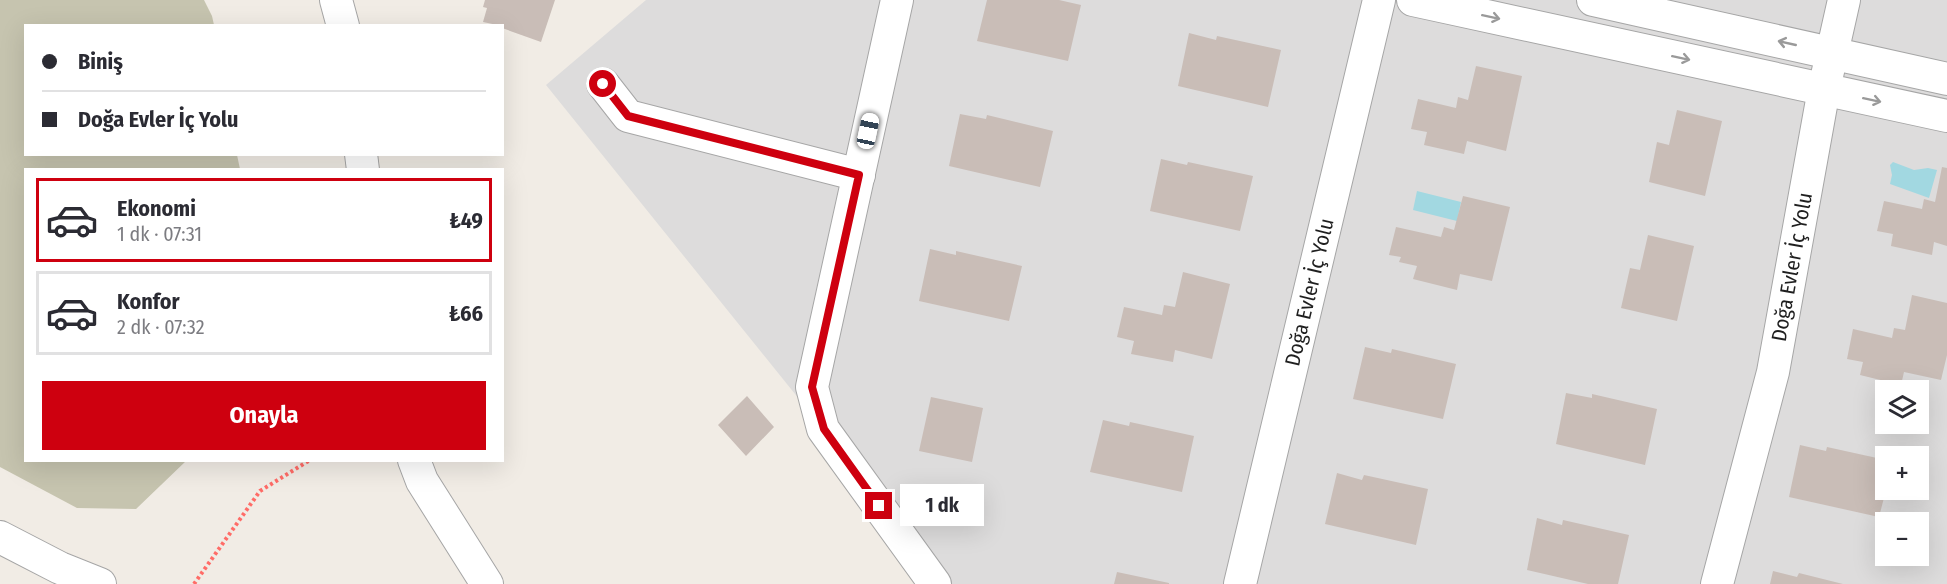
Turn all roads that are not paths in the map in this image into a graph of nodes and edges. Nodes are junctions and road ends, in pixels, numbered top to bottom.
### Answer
1 (336, 0) edge
2 (897, 0) edge
3 (1378, 0) edge
4 (1413, 0) edge
5 (1593, 0) edge
6 (1844, 0) edge
7 (342, 24) edge
8 (1832, 53) junction
9 (1947, 79) edge
10 (603, 84) dead end
11 (1824, 89) junction
12 (1947, 116) edge
13 (859, 175) junction
14 (415, 462) edge
15 (0, 537) edge
16 (100, 584) edge
17 (486, 584) edge
18 (935, 584) edge
19 (1240, 584) edge
20 (1717, 584) edge

1 - 7 street
2 - 13 street
3 - 19 street, Doğa Evler İç Yolu
4 -> 11 street
8 -> 5 street
6 - 8 street, Doğa Evler İç Yolu
8 - 9 street
8 - 11 street, Doğa Evler İç Yolu
10 - 13 street
11 -> 12 street
11 - 20 street, Doğa Evler İç Yolu
13 - 18 street
14 - 17 street
15 - 16 street

